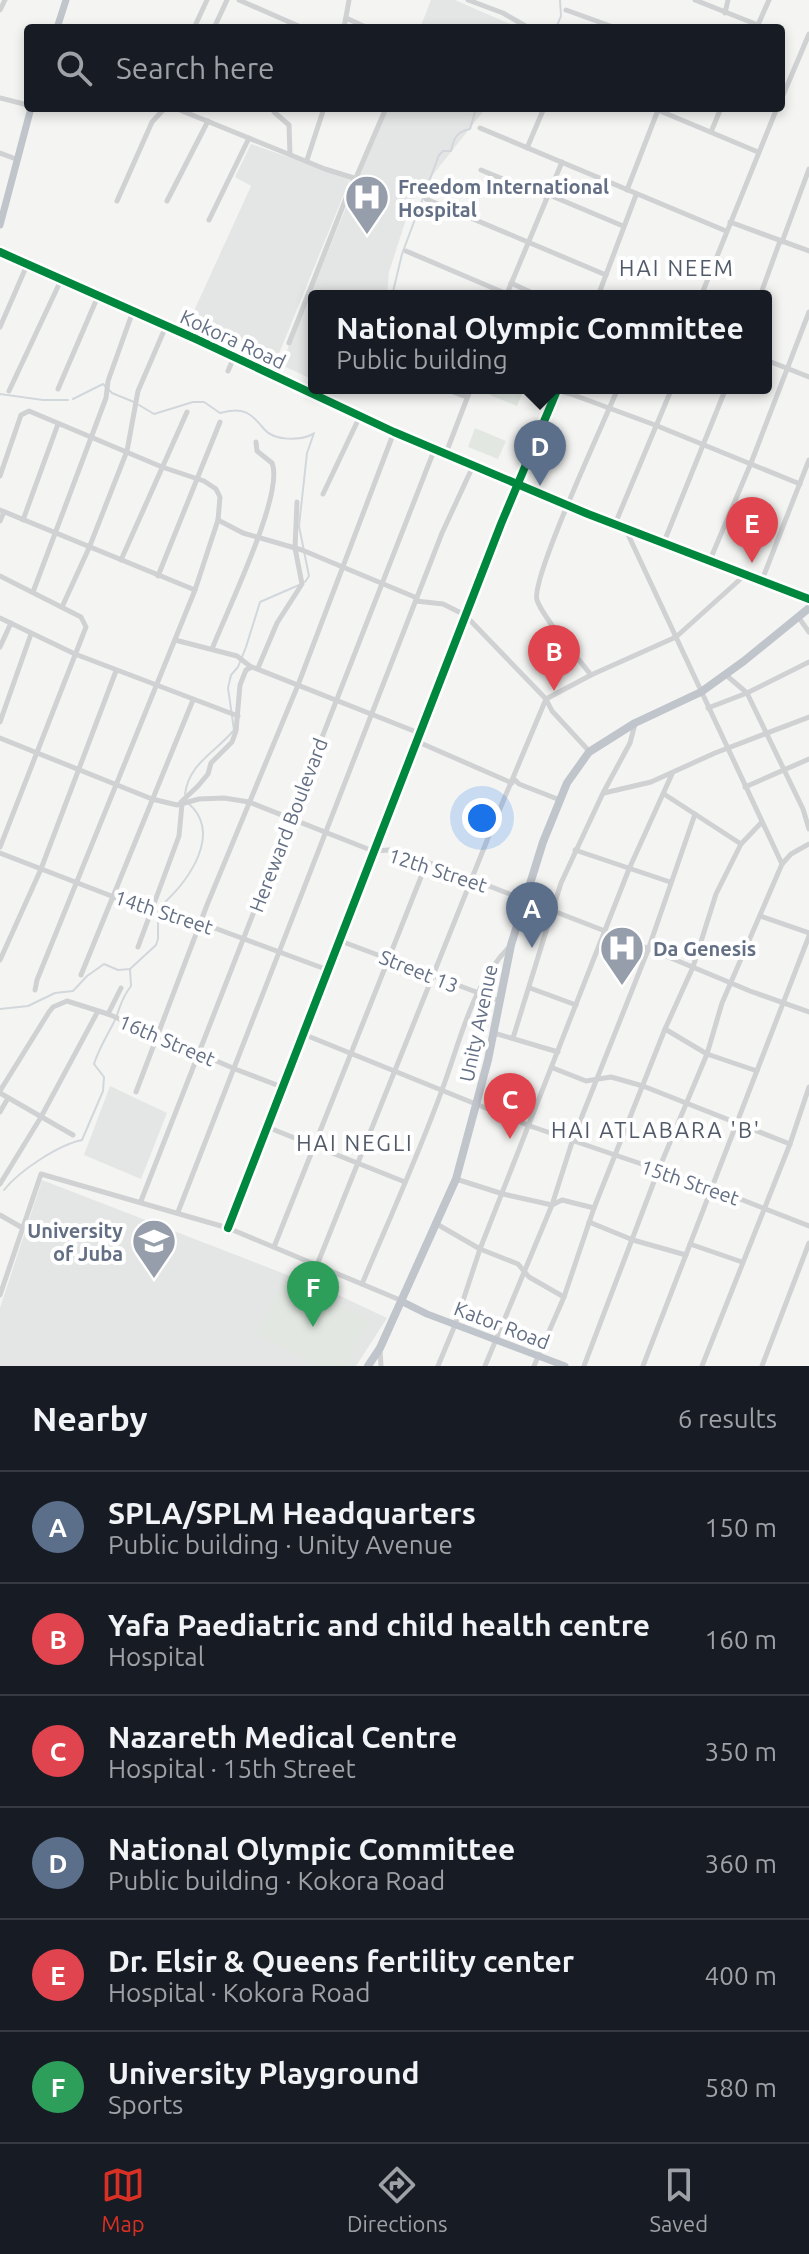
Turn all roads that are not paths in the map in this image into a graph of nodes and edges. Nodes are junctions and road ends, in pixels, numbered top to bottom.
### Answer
1 (5, 0) edge
2 (66, 0) edge
3 (207, 0) edge
4 (227, 0) edge
5 (239, 0) edge
6 (349, 0) edge
7 (471, 0) edge
8 (695, 0) edge
9 (728, 0) edge
10 (769, 0) edge
11 (0, 10) edge
12 (566, 10) dead end
13 (725, 13) junction
14 (346, 18) junction
15 (58, 24) edge
16 (196, 24) edge
17 (216, 24) edge
18 (294, 24) edge
19 (345, 24) edge
20 (359, 24) edge
21 (522, 24) edge
22 (605, 24) edge
23 (750, 24) edge
24 (758, 24) edge
25 (809, 34) edge
26 (785, 91) edge
27 (0, 98) edge
28 (24, 105) edge
29 (29, 112) edge
30 (161, 112) edge
31 (185, 112) edge
32 (274, 112) edge
33 (323, 112) edge
34 (384, 112) edge
35 (542, 112) edge
36 (655, 112) edge
37 (663, 112) edge
38 (719, 112) edge
39 (775, 112) edge
40 (208, 121) junction
41 (480, 128) dead end
42 (711, 132) junction
43 (249, 138) junction
44 (527, 148) junction
45 (758, 152) junction
46 (0, 153) edge
47 (290, 154) junction
48 (16, 159) junction
49 (307, 160) junction
50 (562, 162) junction
51 (809, 169) edge
52 (481, 170) dead end
53 (354, 182) junction
54 (627, 190) junction
55 (636, 195) junction
56 (547, 196) junction
57 (426, 199) dead end
58 (117, 201) dead end
59 (167, 201) dead end
60 (209, 220) dead end
61 (730, 222) junction
62 (0, 225) edge
63 (623, 226) junction
64 (726, 231) junction
65 (528, 241) junction
66 (781, 241) junction
67 (406, 251) dead end
68 (809, 251) edge
69 (0, 252) edge
70 (28, 264) junction
71 (606, 275) junction
72 (62, 279) junction
73 (511, 283) junction
74 (310, 290) edge
75 (495, 290) edge
76 (508, 290) edge
77 (526, 290) edge
78 (600, 290) edge
79 (703, 290) edge
80 (762, 290) edge
81 (99, 295) junction
82 (308, 296) edge
83 (134, 310) junction
84 (809, 312) edge
85 (167, 325) junction
86 (0, 327) edge
87 (289, 343) dead end
88 (235, 357) junction
89 (772, 362) edge
90 (788, 369) junction
91 (228, 371) dead end
92 (809, 377) edge
93 (58, 389) dead end
94 (9, 391) dead end
95 (308, 391) edge
96 (313, 394) edge
97 (459, 394) edge
98 (468, 394) edge
99 (556, 394) edge
100 (571, 394) edge
101 (616, 394) edge
102 (669, 394) edge
103 (724, 394) edge
104 (467, 397) junction
105 (610, 409) junction
106 (187, 412) dead end
107 (360, 416) junction
108 (220, 422) dead end
109 (58, 424) junction
110 (655, 425) junction
111 (394, 432) junction
112 (91, 438) junction
113 (256, 442) dead end
114 (703, 444) junction
115 (435, 448) junction
116 (127, 451) junction
117 (446, 453) junction
118 (809, 460) edge
119 (751, 463) junction
120 (473, 465) junction
121 (162, 467) junction
122 (0, 476) edge
123 (196, 478) junction
124 (518, 484) junction
125 (800, 484) junction
126 (323, 494) dead end
127 (297, 502) dead end
128 (568, 506) junction
129 (2, 511) edge
130 (23, 520) junction
131 (218, 520) junction
132 (0, 521) edge
133 (615, 524) junction
134 (625, 528) junction
135 (55, 533) junction
136 (258, 537) junction
137 (664, 542) junction
138 (89, 548) junction
139 (295, 548) junction
140 (121, 560) junction
141 (710, 560) junction
142 (343, 568) junction
143 (746, 574) junction
144 (0, 576) edge
145 (158, 576) junction
146 (762, 580) junction
147 (381, 583) junction
148 (195, 590) junction
149 (33, 592) junction
150 (809, 599) edge
151 (417, 600) junction
152 (62, 607) junction
153 (809, 608) edge
154 (465, 615) junction
155 (0, 618) edge
156 (799, 618) junction
157 (11, 623) junction
158 (809, 632) edge
159 (31, 634) junction
160 (676, 637) junction
161 (175, 640) junction
162 (0, 647) edge
163 (212, 649) junction
164 (75, 654) junction
165 (809, 662) edge
166 (255, 668) junction
167 (116, 671) junction
168 (591, 675) junction
169 (726, 675) junction
170 (298, 685) junction
171 (156, 686) junction
172 (701, 692) junction
173 (747, 693) junction
174 (336, 699) junction
175 (546, 699) junction
176 (193, 700) junction
177 (708, 708) junction
178 (238, 716) junction
179 (373, 716) junction
180 (809, 717) edge
181 (0, 722) edge
182 (635, 723) junction
183 (419, 733) junction
184 (766, 733) junction
185 (0, 738) edge
186 (416, 741) junction
187 (728, 748) junction
188 (589, 752) junction
189 (36, 754) junction
190 (809, 759) edge
191 (77, 768) junction
192 (785, 771) junction
193 (672, 774) junction
194 (513, 781) junction
195 (116, 785) junction
196 (745, 787) junction
197 (603, 793) junction
198 (664, 794) junction
199 (152, 799) junction
200 (560, 800) junction
201 (249, 802) junction
202 (179, 804) junction
203 (806, 807) edge
204 (695, 814) junction
205 (289, 818) junction
206 (761, 823) junction
207 (809, 829) edge
208 (328, 833) junction
209 (741, 844) junction
210 (809, 844) edge
211 (0, 850) edge
212 (575, 850) junction
213 (373, 851) junction
214 (427, 862) junction
215 (782, 864) junction
216 (41, 869) junction
217 (629, 869) junction
218 (473, 879) junction
219 (670, 882) junction
220 (78, 883) junction
221 (114, 897) junction
222 (524, 900) junction
223 (152, 908) junction
224 (551, 912) junction
225 (760, 916) junction
226 (201, 923) junction
227 (605, 932) junction
228 (809, 934) edge
229 (245, 938) junction
230 (338, 940) junction
231 (511, 945) junction
232 (138, 947) dead end
233 (648, 950) junction
234 (280, 953) junction
235 (388, 959) junction
236 (0, 960) edge
237 (693, 967) junction
238 (328, 970) junction
239 (81, 975) dead end
240 (433, 977) junction
241 (730, 983) junction
242 (121, 988) dead end
243 (530, 988) junction
244 (35, 990) dead end
245 (476, 993) junction
246 (500, 1001) junction
247 (783, 1002) junction
248 (576, 1005) junction
249 (98, 1011) junction
250 (809, 1012) edge
251 (108, 1014) junction
252 (665, 1029) junction
253 (494, 1033) junction
254 (303, 1034) junction
255 (159, 1036) junction
256 (513, 1038) junction
257 (558, 1052) junction
258 (353, 1053) junction
259 (199, 1054) junction
260 (707, 1054) junction
261 (553, 1068) junction
262 (235, 1069) junction
263 (397, 1070) junction
264 (757, 1071) junction
265 (597, 1080) junction
266 (643, 1086) junction
267 (282, 1087) junction
268 (809, 1087) edge
269 (443, 1089) junction
270 (0, 1092) edge
271 (136, 1092) dead end
272 (8, 1098) junction
273 (688, 1103) junction
274 (476, 1104) junction
275 (0, 1112) edge
276 (41, 1117) junction
277 (737, 1122) junction
278 (530, 1126) junction
279 (267, 1127) junction
280 (73, 1135) dead end
281 (573, 1139) junction
282 (790, 1144) junction
283 (314, 1146) junction
284 (616, 1155) junction
285 (359, 1162) junction
286 (658, 1171) junction
287 (456, 1179) junction
288 (405, 1182) junction
289 (0, 1184) edge
290 (712, 1188) junction
291 (503, 1194) junction
292 (141, 1201) junction
293 (552, 1205) junction
294 (594, 1208) junction
295 (764, 1208) junction
296 (178, 1212) junction
297 (0, 1215) edge
298 (589, 1222) junction
299 (435, 1223) junction
300 (809, 1226) edge
301 (21, 1227) junction
302 (228, 1228) junction
303 (633, 1240) junction
304 (809, 1243) edge
305 (690, 1244) junction
306 (274, 1247) junction
307 (480, 1249) junction
308 (686, 1255) junction
309 (743, 1262) junction
310 (317, 1265) junction
311 (524, 1270) junction
312 (362, 1284) junction
313 (0, 1295) edge
314 (564, 1297) junction
315 (401, 1301) junction
316 (455, 1325) junction
317 (495, 1340) junction
318 (380, 1348) junction
319 (538, 1356) junction
320 (368, 1366) edge
321 (381, 1366) edge
322 (438, 1366) edge
323 (485, 1366) edge
324 (534, 1366) edge
325 (565, 1366) edge
326 (584, 1366) edge
327 (643, 1366) edge
328 (702, 1366) edge
329 (762, 1366) edge

1 - 11 street
2 - 15 street
3 - 16 street
4 - 17 street
5 - 18 street
6 - 14 street
7 - 21 street
8 - 13 street
9 - 13 street
10 - 24 street
12 - 22 street
13 - 23 street
14 - 19 street
14 - 20 street
25 - 26 street
27 - 28 street
29 - 48 street
30 - 58 street
31 - 40 street
32 - 47 street
33 - 49 street
34 - 53 street
35 - 44 street
36 - 54 street
37 - 42 street
38 - 42 street
39 - 45 street
40 - 43 street
40 - 59 street
41 - 44 street
42 - 45 street
43 - 47 street
43 - 60 street
44 - 50 street
45 - 61 street
46 - 48 street
47 - 49 street
48 - 62 street
49 - 53 street
50 - 54 street
50 - 56 street
51 - 66 street
52 - 56 street
53 - 74 street
54 - 55 street
55 - 63 street
55 - 64 street
56 - 63 street
56 - 65 street
57 - 65 street
61 - 64 street
61 - 66 street
63 - 71 street
64 - 79 street
65 - 71 street
65 - 73 street
66 - 68 street
66 - 80 street
67 - 75 street
69 - 70 street, Kokora Road
70 - 72 street, Kokora Road
70 - 86 street
71 - 78 street
72 - 81 street, Kokora Road
72 - 94 street
73 - 76 street
73 - 77 street
81 - 83 street, Kokora Road
81 - 93 street
82 - 87 street
83 - 85 street, Kokora Road
83 - 112 street
84 - 90 street
85 - 88 street, Kokora Road
85 - 116 street
88 - 91 street
88 - 95 street, Kokora Road
89 - 90 street
90 - 92 street
90 - 119 street
96 - 107 street, Kokora Road
97 - 104 street
98 - 104 street
99 - 124 street
100 - 105 street
101 - 105 street
102 - 110 street
103 - 114 street
104 - 117 street
105 - 110 street
105 - 128 street
106 - 121 street
107 - 111 street, Kokora Road
107 - 126 street
108 - 123 street
109 - 112 street
109 - 122 street
109 - 130 street
110 - 114 street
110 - 133 street
111 - 115 street, Kokora Road
111 - 142 street
112 - 116 street
112 - 135 street
113 - 136 street
114 - 119 street
114 - 137 street
115 - 117 street, Kokora Road
115 - 147 street, Hereward Boulevard
116 - 121 street
116 - 138 street
117 - 120 street, Kokora Road
118 - 125 street
119 - 125 street
119 - 141 street
120 - 124 street, Kokora Road
120 - 151 street
121 - 123 street
121 - 140 street
123 - 131 street
123 - 145 street
124 - 128 street, Kokora Road
124 - 154 street
125 - 146 street
127 - 139 street
128 - 133 street, Kokora Road
128 - 168 street
129 - 130 street
129 - 132 street
130 - 135 street
131 - 136 street
131 - 148 street
133 - 134 street, Kokora Road
134 - 137 street, Kokora Road
134 - 160 street
135 - 138 street
135 - 149 street
136 - 139 street
136 - 163 street
137 - 141 street, Kokora Road
138 - 140 street
138 - 152 street
139 - 142 street
139 - 166 street
140 - 145 street
141 - 143 street, Kokora Road
142 - 147 street
142 - 170 street
143 - 146 street, Kokora Road
143 - 160 street
144 - 149 street
145 - 148 street
146 - 150 street, Kokora Road
147 - 151 street
147 - 174 street, Hereward Boulevard
148 - 161 street
149 - 152 street
151 - 154 street
151 - 179 street
152 - 164 street
153 - 156 main road, Unity Avenue
154 - 175 street
154 - 183 street
155 - 157 street
156 - 158 street
156 - 169 main road, Unity Avenue
157 - 159 street
157 - 162 street
159 - 164 street
159 - 181 street
160 - 168 street
160 - 172 street
161 - 163 street
161 - 171 street
163 - 166 street
164 - 167 street
164 - 189 street
165 - 173 street
166 - 170 street
166 - 178 street
167 - 171 street
167 - 191 street
168 - 175 street
169 - 172 main road, Unity Avenue
169 - 173 street
170 - 174 street
170 - 201 street
171 - 176 street
171 - 195 street
172 - 177 street
172 - 182 main road, Unity Avenue
173 - 177 street
173 - 184 street
174 - 179 street
174 - 205 street, Hereward Boulevard
175 - 188 street
175 - 194 street
176 - 178 street
176 - 199 street
177 - 187 street
178 - 202 street
179 - 183 street
179 - 208 street
180 - 184 street
182 - 188 main road, Unity Avenue
182 - 197 street
183 - 186 street
184 - 187 street
184 - 192 street
185 - 189 street, 12th Street
186 - 194 street
186 - 213 street
187 - 193 street
187 - 196 street
188 - 200 main road, Unity Avenue
189 - 191 street, 12th Street
189 - 211 street
190 - 192 street
191 - 195 street, 12th Street
191 - 216 street
192 - 196 street
192 - 203 street
193 - 197 street
193 - 198 street
194 - 200 street
194 - 218 street
195 - 199 street, 12th Street
195 - 220 street
196 - 206 street
197 - 212 street
198 - 204 street
198 - 217 street
199 - 202 street, 12th Street
199 - 221 street
200 - 222 main road, Unity Avenue
201 - 202 street, 12th Street
201 - 205 street, 12th Street
201 - 226 street
202 - 223 street
203 - 207 street
204 - 209 street
204 - 219 street
205 - 208 street, 12th Street
205 - 229 street, Hereward Boulevard
206 - 209 street
206 - 215 street
208 - 213 street, 12th Street
208 - 234 street
209 - 237 street
210 - 215 street
211 - 216 street, 14th Street
212 - 217 street
212 - 224 street
213 - 214 street, 12th Street
213 - 230 street
214 - 218 street, 12th Street
214 - 235 street
215 - 225 street
216 - 220 street, 14th Street
216 - 236 street
217 - 219 street
217 - 227 street
218 - 222 street, 12th Street
218 - 240 street
219 - 233 street
220 - 221 street, 14th Street
220 - 244 street
221 - 223 street, 14th Street
221 - 239 street
222 - 224 street, 12th Street
222 - 231 main road, Unity Avenue
223 - 226 street, 14th Street
223 - 232 street
224 - 227 street, 12th Street
224 - 243 street
225 - 228 street
225 - 241 street
226 - 229 street, 14th Street
226 - 255 street
227 - 233 street, 12th Street
227 - 248 street
228 - 247 street
229 - 234 street, 14th Street
229 - 259 street, Hereward Boulevard
230 - 235 street, Street 13
230 - 238 street
231 - 245 street
231 - 246 main road, Unity Avenue
233 - 237 street, 12th Street
233 - 265 street
234 - 238 street, 14th Street
234 - 262 street
235 - 240 street, Street 13
235 - 258 street
237 - 241 street, 12th Street
237 - 252 street
238 - 254 street
240 - 245 street, Street 13
240 - 263 street
241 - 247 street, 12th Street
241 - 260 street
242 - 251 street
243 - 248 street
243 - 256 street
245 - 246 street, Street 13
245 - 269 street
246 - 253 main road, Unity Avenue
247 - 250 street, 12th Street
247 - 264 street
248 - 257 street
249 - 251 street, 16th Street
249 - 270 street, 16th Street
249 - 276 street
251 - 255 street, 16th Street
252 - 260 street
252 - 266 street
253 - 256 street
253 - 274 main road, Unity Avenue
254 - 258 street, 15th Street
254 - 267 street
255 - 259 street, 16th Street
255 - 271 street
256 - 257 street
257 - 261 street
258 - 263 street, 15th Street
258 - 283 street
259 - 262 street, 16th Street
259 - 292 street, Hereward Boulevard
260 - 264 street
260 - 273 street
261 - 265 street
261 - 278 street
262 - 267 street, 16th Street
262 - 296 street
263 - 269 street, 15th Street
263 - 285 street
264 - 277 street
265 - 266 street
265 - 281 street
266 - 273 street
266 - 284 street
267 - 279 street
268 - 282 street
269 - 274 street, 15th Street
269 - 288 street
270 - 272 street
272 - 275 street
272 - 276 street
273 - 277 street
273 - 286 street
274 - 278 street, 15th Street
274 - 287 main road, Unity Avenue
276 - 280 street
276 - 289 street
277 - 282 street
277 - 290 street
278 - 281 street, 15th Street
278 - 291 street
279 - 283 street
279 - 302 street
281 - 284 street, 15th Street
281 - 293 street
282 - 295 street
283 - 285 street
283 - 306 street
284 - 286 street, 15th Street
284 - 294 street
285 - 288 street
285 - 310 street
286 - 290 street, 15th Street
286 - 303 street
287 - 291 street
287 - 299 main road, Unity Avenue
288 - 312 street
290 - 295 street, 15th Street
290 - 305 street
291 - 293 street
291 - 307 street
292 - 296 street
292 - 301 street
293 - 294 street
293 - 311 street
294 - 298 street
295 - 300 street, 15th Street
295 - 309 street
296 - 302 street
297 - 301 street
298 - 303 street
298 - 314 street
299 - 307 street
299 - 315 main road, Unity Avenue
301 - 313 street
302 - 306 street
303 - 308 street
303 - 326 street
304 - 329 street
305 - 308 street
305 - 309 street
306 - 310 street
307 - 311 street
307 - 316 street
308 - 327 street
309 - 328 street
310 - 312 street
311 - 314 street
311 - 317 street
312 - 315 street
314 - 319 street
315 - 316 street, Kator Road
315 - 318 main road, Unity Avenue
316 - 317 street, Kator Road
316 - 322 street
317 - 319 street, Kator Road
317 - 323 street
318 - 320 main road, Unity Avenue
318 - 321 street
319 - 324 street
319 - 325 street, Kator Road

